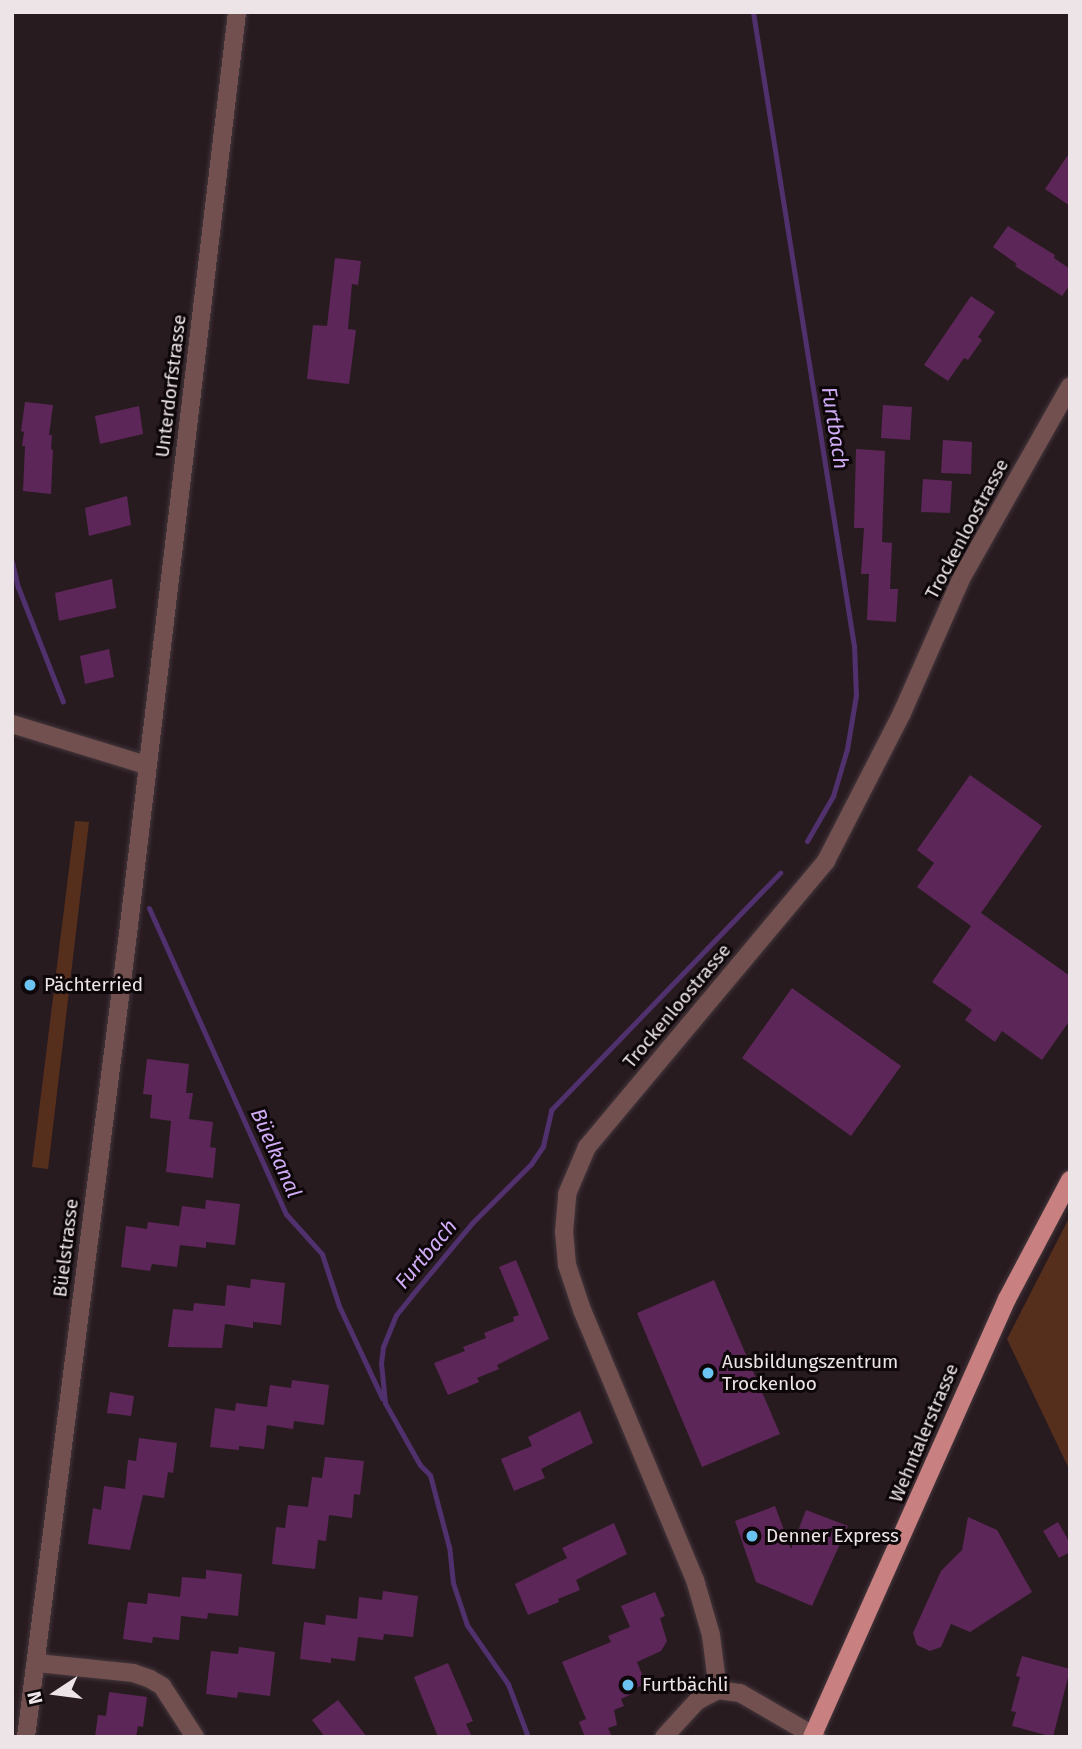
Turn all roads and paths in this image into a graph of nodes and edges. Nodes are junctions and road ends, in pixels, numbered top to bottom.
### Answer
1 (237, 12) edge
2 (1070, 386) edge
3 (12, 724) edge
4 (146, 765) junction
5 (1070, 1180) edge
6 (37, 1663) junction
7 (718, 1690) junction
8 (813, 1736) edge
9 (26, 1737) edge
10 (195, 1737) edge
11 (664, 1737) edge

1 - 4 street, Unterdorfstrasse
2 - 7 street, Trockenloostrasse
3 - 4 street
4 - 6 street, Büelstrasse
5 - 8 main road, Wehntalerstrasse
6 - 9 street, Büelstrasse
6 - 10 street
7 - 8 street, Wehntalerstrasse
7 - 11 street

